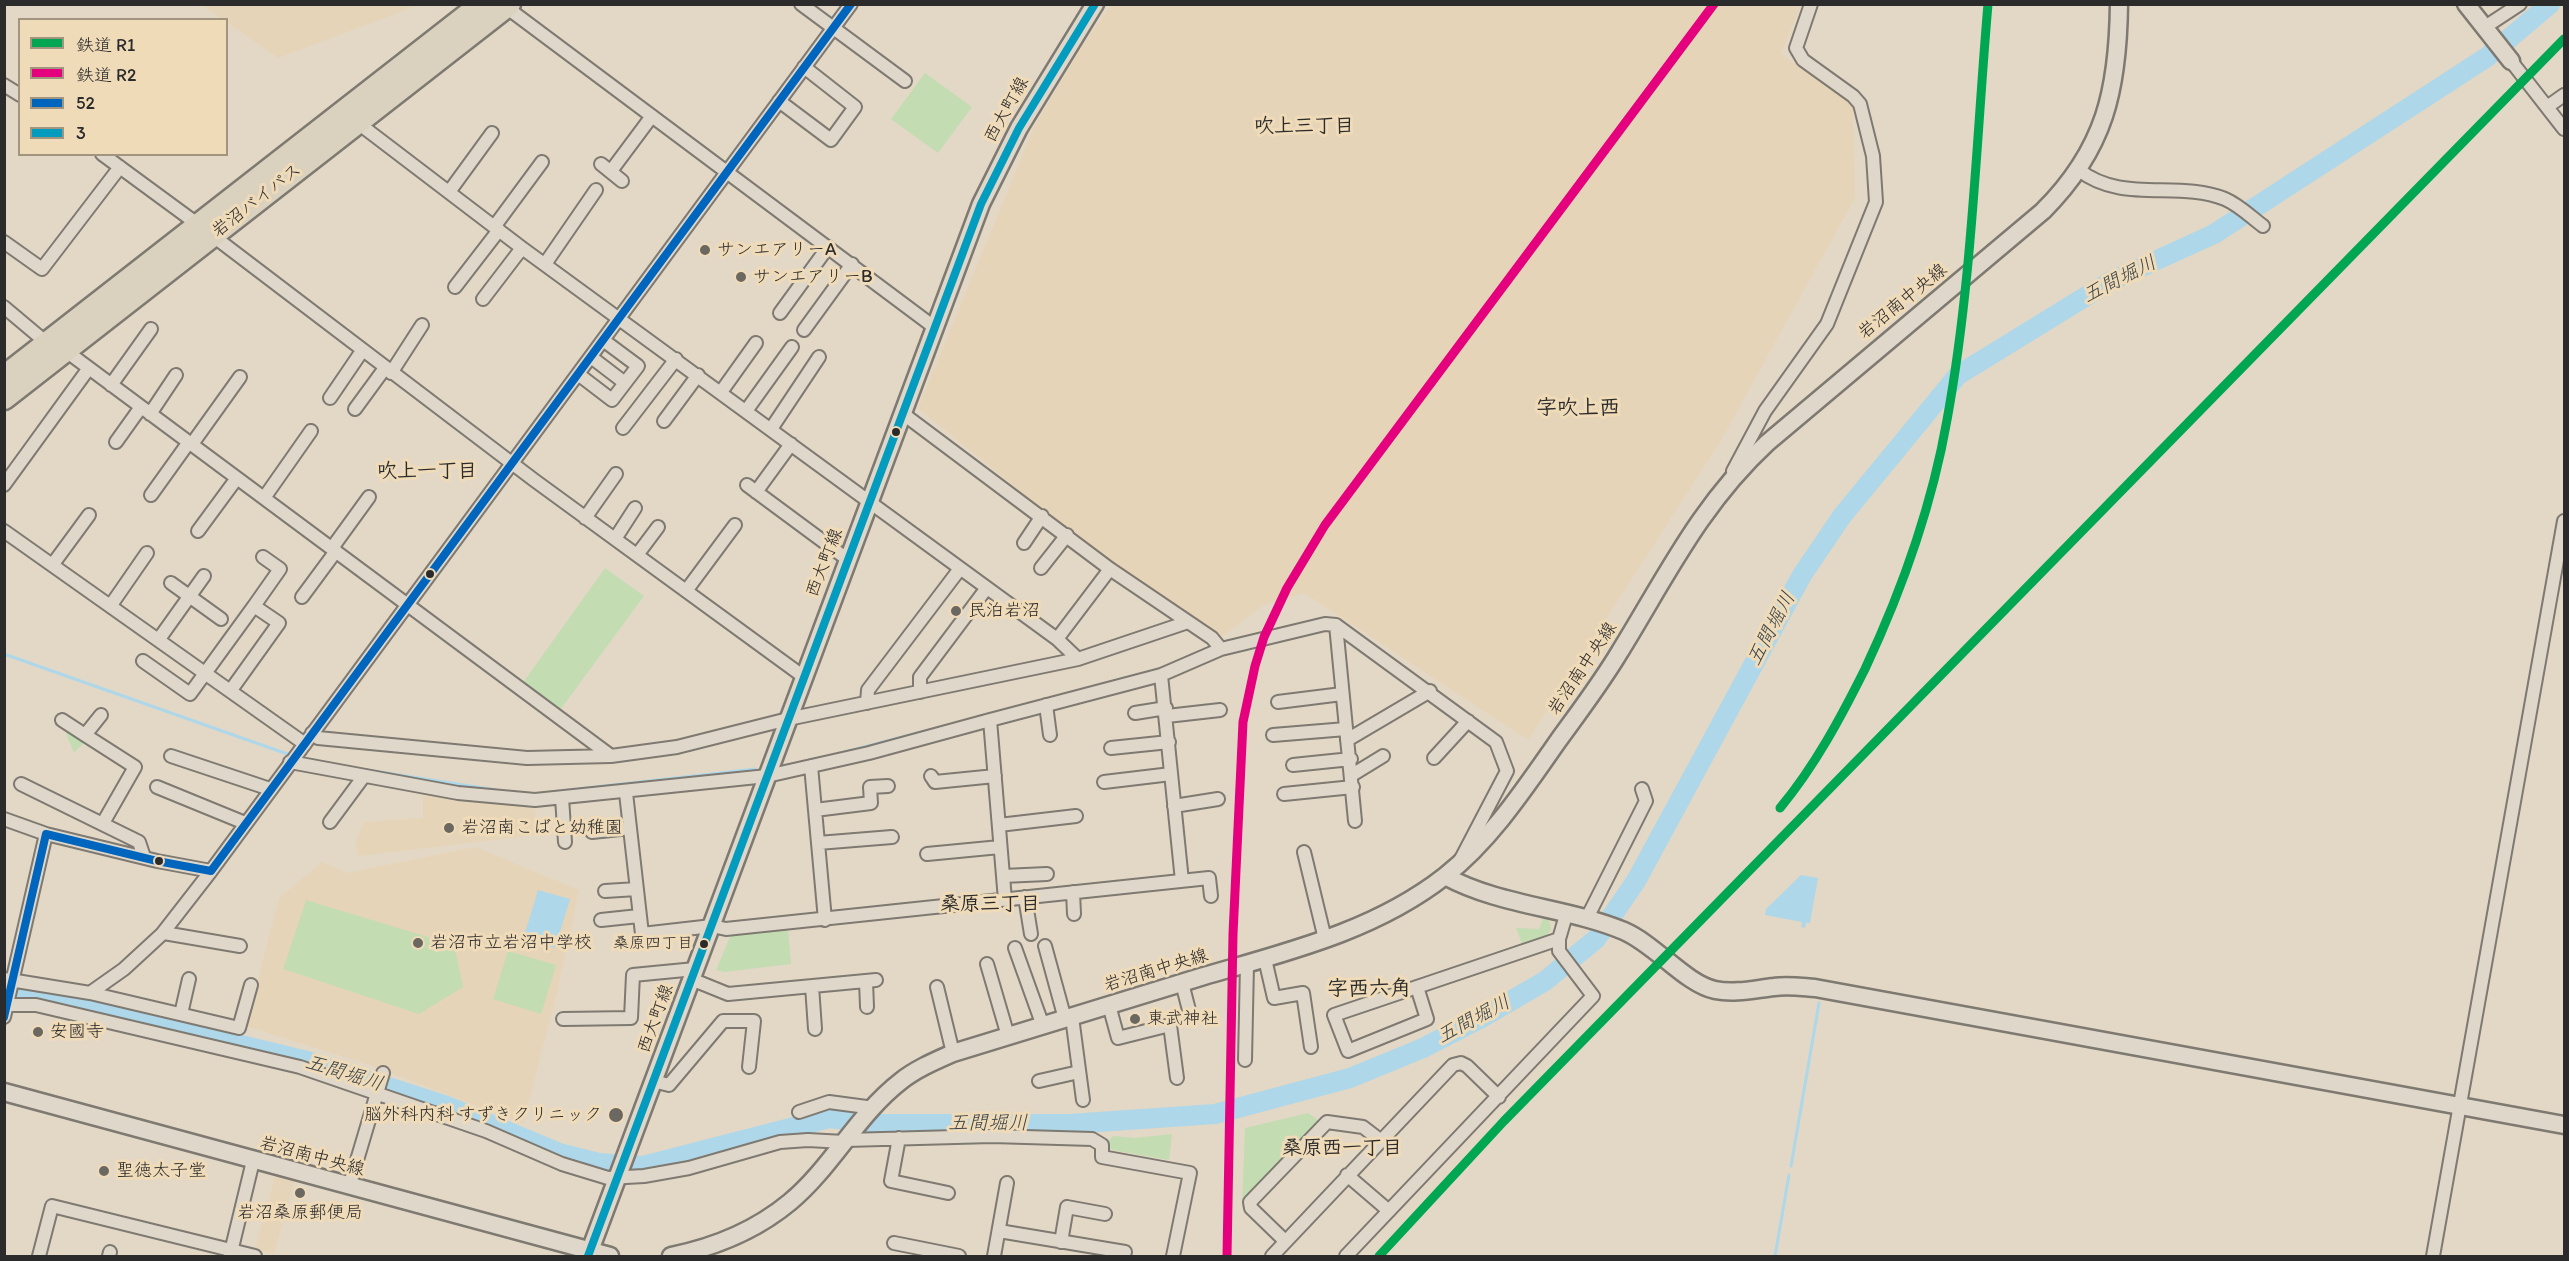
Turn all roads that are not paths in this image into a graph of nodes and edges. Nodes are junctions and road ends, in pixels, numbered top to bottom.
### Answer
1 (482, 4) edge
2 (801, 4) edge
3 (851, 4) edge
4 (1095, 4) edge
5 (1811, 4) edge
6 (2119, 4) edge
7 (2466, 4) edge
8 (2520, 4) edge
9 (507, 6) edge
10 (833, 27) junction
11 (2485, 27) junction
12 (2511, 61) joint
13 (804, 67) junction
14 (905, 81) dead end
15 (4, 85) edge
16 (18, 94) edge
17 (2565, 95) edge
18 (779, 101) junction
19 (2547, 107) junction
20 (652, 116) junction
21 (358, 123) junction
22 (2565, 129) edge
23 (492, 133) dead end
24 (105, 156) edge
25 (542, 162) dead end
26 (120, 167) junction
27 (2079, 170) junction
28 (728, 171) junction
29 (622, 181) dead end
30 (596, 190) dead end
31 (448, 192) junction
32 (2263, 226) dead end
33 (496, 228) junction
34 (206, 231) junction
35 (4, 242) edge
36 (828, 246) junction
37 (522, 248) junction
38 (545, 264) junction
39 (852, 264) junction
40 (455, 287) dead end
41 (483, 299) dead end
42 (4, 307) edge
43 (780, 313) dead end
44 (620, 317) junction
45 (422, 325) dead end
46 (934, 327) junction
47 (151, 329) dead end
48 (804, 330) dead end
49 (603, 340) junction
50 (756, 344) dead end
51 (57, 347) junction
52 (792, 347) dead end
53 (362, 351) junction
54 (591, 357) junction
55 (819, 357) dead end
56 (676, 359) junction
57 (89, 368) junction
58 (388, 371) junction
59 (578, 374) junction
60 (176, 375) dead end
61 (698, 375) junction
62 (4, 377) edge
63 (240, 377) dead end
64 (625, 382) junction
65 (111, 385) junction
66 (721, 392) junction
67 (4, 398) edge
68 (330, 398) dead end
69 (355, 409) dead end
70 (146, 410) junction
71 (746, 411) junction
72 (902, 413) junction
73 (664, 421) dead end
74 (623, 428) dead end
75 (771, 429) junction
76 (311, 431) dead end
77 (116, 442) dead end
78 (190, 443) junction
79 (791, 444) junction
80 (513, 464) junction
81 (616, 474) dead end
82 (237, 478) junction
83 (1727, 483) junction
84 (4, 485) edge
85 (151, 495) dead end
86 (369, 497) dead end
87 (264, 498) junction
88 (869, 502) junction
89 (635, 508) dead end
90 (89, 515) dead end
91 (1042, 516) junction
92 (585, 518) junction
93 (2565, 521) edge
94 (735, 525) dead end
95 (658, 527) dead end
96 (4, 531) edge
97 (198, 531) dead end
98 (1067, 535) junction
99 (615, 539) junction
100 (1024, 543) dead end
101 (334, 550) junction
102 (147, 552) dead end
103 (637, 555) junction
104 (706, 555) dead end
105 (263, 557) dead end
106 (847, 559) junction
107 (52, 564) junction
108 (1041, 568) dead end
109 (1110, 569) junction
110 (959, 570) junction
111 (204, 576) dead end
112 (171, 584) dead end
113 (684, 589) junction
114 (986, 589) junction
115 (189, 596) junction
116 (302, 597) dead end
117 (111, 604) junction
118 (407, 605) junction
119 (254, 606) junction
120 (221, 618) dead end
121 (1188, 622) junction
122 (1335, 625) junction
123 (159, 639) junction
124 (1057, 639) junction
125 (1221, 649) junction
126 (1078, 658) junction
127 (143, 661) dead end
128 (206, 672) junction
129 (1161, 675) junction
130 (804, 677) junction
131 (231, 690) junction
132 (1430, 691) junction
133 (920, 692) junction
134 (1342, 694) junction
135 (1278, 702) dead end
136 (867, 703) junction
137 (1047, 705) junction
138 (1220, 710) dead end
139 (1167, 712) junction
140 (1135, 713) dead end
141 (101, 715) dead end
142 (788, 719) junction
143 (62, 720) dead end
144 (990, 720) junction
145 (1468, 721) junction
146 (312, 734) junction
147 (85, 735) junction
148 (1050, 735) dead end
149 (1273, 735) dead end
150 (1346, 735) junction
151 (1169, 742) junction
152 (1111, 748) dead end
153 (296, 755) junction
154 (171, 756) dead end
155 (611, 756) junction
156 (1383, 756) dead end
157 (1434, 758) dead end
158 (1351, 759) junction
159 (1293, 765) dead end
160 (811, 766) junction
161 (1171, 774) junction
162 (364, 776) junction
163 (767, 776) junction
164 (931, 776) dead end
165 (995, 776) junction
166 (1352, 781) junction
167 (1104, 782) dead end
168 (21, 784) dead end
169 (888, 786) dead end
170 (158, 787) dead end
171 (270, 789) junction
172 (1642, 789) dead end
173 (626, 793) junction
174 (1284, 794) dead end
175 (561, 798) junction
176 (1218, 799) dead end
177 (1174, 806) junction
178 (815, 810) junction
179 (1076, 816) dead end
180 (4, 819) edge
181 (1355, 821) dead end
182 (330, 822) dead end
183 (103, 823) junction
184 (245, 823) junction
185 (999, 825) junction
186 (630, 828) junction
187 (592, 832) dead end
188 (46, 834) junction
189 (892, 837) dead end
190 (564, 842) dead end
191 (818, 843) junction
192 (1000, 847) junction
193 (1304, 852) dead end
194 (927, 854) dead end
195 (144, 857) junction
196 (1460, 863) junction
197 (211, 871) junction
198 (1047, 874) dead end
199 (1003, 876) junction
200 (1445, 876) junction
201 (1182, 881) junction
202 (637, 889) junction
203 (605, 891) dead end
204 (1073, 892) junction
205 (1211, 896) dead end
206 (1026, 897) junction
207 (1005, 900) junction
208 (1074, 914) dead end
209 (1566, 915) junction
210 (639, 916) junction
211 (601, 920) dead end
212 (825, 920) junction
213 (1589, 921) junction
214 (712, 926) junction
215 (164, 933) junction
216 (1031, 934) dead end
217 (1325, 939) junction
218 (1559, 945) junction
219 (240, 946) dead end
220 (1045, 946) dead end
221 (1015, 948) dead end
222 (1265, 959) junction
223 (987, 964) dead end
224 (1247, 965) junction
225 (693, 974) junction
226 (189, 979) dead end
227 (11, 980) edge
228 (1182, 983) junction
229 (251, 985) dead end
230 (812, 986) junction
231 (936, 987) dead end
232 (1418, 987) junction
233 (90, 993) junction
234 (1109, 1005) junction
235 (867, 1007) dead end
236 (6, 1008) edge
237 (181, 1014) junction
238 (1190, 1014) dead end
239 (1068, 1018) junction
240 (563, 1019) dead end
241 (1043, 1026) junction
242 (814, 1029) dead end
243 (1008, 1036) junction
244 (1311, 1047) dead end
245 (953, 1053) junction
246 (1245, 1059) dead end
247 (749, 1067) dead end
248 (1079, 1072) junction
249 (382, 1073) dead end
250 (1177, 1078) dead end
251 (653, 1081) junction
252 (1039, 1081) dead end
253 (4, 1092) edge
254 (377, 1094) junction
255 (1499, 1097) junction
256 (1083, 1100) dead end
257 (2460, 1106) junction
258 (872, 1110) junction
259 (799, 1112) dead end
260 (2565, 1125) edge
261 (899, 1138) junction
262 (846, 1140) junction
263 (1380, 1140) junction
264 (253, 1161) junction
265 (1347, 1175) junction
266 (617, 1177) junction
267 (1007, 1183) dead end
268 (349, 1187) junction
269 (948, 1193) dead end
270 (1389, 1211) junction
271 (1106, 1214) dead end
272 (999, 1231) junction
273 (1285, 1241) junction
274 (1062, 1242) junction
275 (894, 1243) dead end
276 (1125, 1252) dead end
277 (231, 1254) edge
278 (589, 1255) edge
279 (39, 1257) edge
280 (255, 1257) edge
281 (610, 1257) edge
282 (671, 1257) edge
283 (959, 1257) edge
284 (994, 1257) edge
285 (1173, 1257) edge
286 (1272, 1257) edge
287 (1346, 1257) edge
288 (2433, 1257) edge

1 - 34 highway, 岩沼バイパス
2 - 10 street
3 - 10 street
4 - 46 street, 西大町線
5 - 83 street
6 - 27 street, 岩沼南中央線
7 - 11 street
8 - 11 street
9 - 20 street
9 - 21 highway, 岩沼バイパス
10 - 13 street
10 - 14 street
11 - 12 street
12 - 19 street
13 - 18 street
13 - 18 street
15 - 16 street
17 - 19 street
18 - 28 street
19 - 22 street
20 - 28 street
20 - 29 street
21 - 31 street
21 - 34 highway, 岩沼バイパス
23 - 31 street
24 - 26 street
25 - 33 street
26 - 34 street
26 - 35 street
27 - 32 street
27 - 83 street, 岩沼南中央線
28 - 36 street
28 - 44 street
30 - 38 street
31 - 33 street
33 - 37 street
33 - 40 street
34 - 51 highway, 岩沼バイパス
34 - 53 street
36 - 39 street
36 - 43 street
37 - 38 street
37 - 41 street
38 - 44 street
39 - 46 street
39 - 48 street
42 - 51 street
44 - 49 street
44 - 56 street
45 - 58 street
46 - 72 street, 西大町線
47 - 65 street
49 - 54 street
49 - 64 street
50 - 66 street
51 - 57 street
51 - 62 highway, 岩沼バイパス
51 - 67 highway, 岩沼バイパス
52 - 71 street
53 - 58 street
53 - 68 street
54 - 59 street
54 - 64 street
55 - 75 street
56 - 61 street
56 - 74 street
57 - 65 street
57 - 84 street
58 - 69 street
58 - 80 street
59 - 64 street
59 - 80 street
60 - 70 street
61 - 66 street
61 - 73 street
63 - 78 street
65 - 70 street
66 - 71 street
70 - 77 street
70 - 78 street
71 - 75 street
72 - 88 street, 西大町線
72 - 91 street
75 - 79 street
76 - 87 street
78 - 82 street
78 - 85 street
79 - 88 street
79 - 106 street
80 - 92 street
80 - 118 street
81 - 92 street
82 - 87 street
82 - 97 street
83 - 196 street, 岩沼南中央線
86 - 101 street
87 - 101 street
88 - 106 street, 西大町線
88 - 110 street
89 - 99 street
90 - 107 street
91 - 98 street
91 - 100 street
92 - 99 street
93 - 257 street
94 - 113 street
95 - 103 street
96 - 107 street
98 - 108 street
98 - 109 street
99 - 103 street
101 - 116 street
101 - 118 street
102 - 117 street
103 - 113 street
104 - 113 street
105 - 119 street
106 - 130 street, 西大町線
107 - 117 street
109 - 121 street
109 - 124 street
110 - 114 street
110 - 136 street
111 - 115 street
112 - 115 street
113 - 130 street
114 - 124 street
114 - 133 street
115 - 120 street
115 - 123 street
117 - 123 street
118 - 146 street
118 - 155 street
119 - 128 street
119 - 131 street
121 - 125 street
121 - 126 street
122 - 125 street
122 - 132 street
122 - 134 street
123 - 128 street
124 - 126 street
125 - 129 street
126 - 133 street
127 - 128 street
128 - 131 street
129 - 137 street
129 - 139 street
130 - 142 street, 西大町線
131 - 153 street
132 - 145 street
132 - 150 street
133 - 136 street
134 - 135 street
134 - 150 street
136 - 142 street
137 - 144 street
137 - 148 street
138 - 139 street
139 - 140 street
139 - 151 street
141 - 147 street
142 - 155 street
142 - 163 street, 西大町線
143 - 147 street
144 - 160 street
144 - 165 street
145 - 157 street
145 - 196 street
146 - 153 street
146 - 155 street
147 - 183 street
149 - 150 street
150 - 158 street
151 - 152 street
151 - 161 street
153 - 162 street
153 - 171 street
154 - 171 street
156 - 166 street
158 - 159 street
158 - 166 street
160 - 163 street
160 - 178 street
161 - 167 street
161 - 177 street
162 - 175 street
162 - 182 street
163 - 173 street
163 - 214 street, 西大町線
164 - 165 street
165 - 185 street
166 - 174 street
166 - 181 street
168 - 183 street
169 - 178 street
170 - 184 street
171 - 184 street
172 - 213 street
173 - 175 street
173 - 186 street
175 - 190 street
176 - 177 street
177 - 201 street
178 - 191 street
179 - 185 street
180 - 188 street
183 - 195 street
184 - 197 street
185 - 192 street
186 - 187 street
186 - 202 street
188 - 195 street
188 - 227 street
189 - 191 street
191 - 212 street
192 - 194 street
192 - 199 street
193 - 217 street
195 - 197 street
196 - 200 street, 岩沼南中央線
197 - 215 street
198 - 199 street
199 - 207 street
200 - 209 street
200 - 217 street, 岩沼南中央線
201 - 204 street
201 - 205 street
202 - 203 street
202 - 210 street
204 - 206 street
204 - 208 street
206 - 207 street
206 - 216 street
207 - 212 street
209 - 213 street
209 - 218 street
210 - 211 street
210 - 214 street
212 - 214 street
213 - 257 street
214 - 225 street, 西大町線
215 - 219 street
215 - 233 street
217 - 222 street, 岩沼南中央線
218 - 232 street
218 - 255 street
220 - 239 street
221 - 241 street
222 - 224 street, 岩沼南中央線
222 - 244 street
223 - 243 street
224 - 228 street, 岩沼南中央線
224 - 246 street
225 - 230 street
225 - 240 street
225 - 251 street, 西大町線
226 - 237 street
227 - 233 street
227 - 236 street
228 - 234 street, 岩沼南中央線
228 - 238 street
229 - 237 street
230 - 235 street
230 - 242 street
231 - 245 street
232 - 232 street
233 - 237 street
234 - 239 street, 岩沼南中央線
234 - 250 street
236 - 254 street
239 - 241 street, 岩沼南中央線
239 - 248 street
241 - 243 street, 岩沼南中央線
243 - 245 street, 岩沼南中央線
245 - 258 street, 岩沼南中央線
247 - 251 street
248 - 252 street
248 - 256 street
249 - 254 street
251 - 266 street, 西大町線
253 - 264 street, 岩沼南中央線
254 - 266 street
254 - 268 street
255 - 263 street
255 - 270 street
257 - 260 street
257 - 288 street
258 - 259 street
258 - 262 street, 岩沼南中央線
261 - 262 street
261 - 269 street
261 - 285 street
262 - 266 street
262 - 282 street
263 - 265 street
263 - 273 street
264 - 268 street, 岩沼南中央線
264 - 277 street
265 - 270 street
265 - 273 street
266 - 278 street
267 - 272 street
268 - 278 street, 岩沼南中央線
270 - 287 street
271 - 274 street
272 - 274 street
272 - 284 street
273 - 286 street
274 - 276 street
275 - 283 street
277 - 279 street
277 - 280 street
278 - 281 street, 岩沼南中央線

